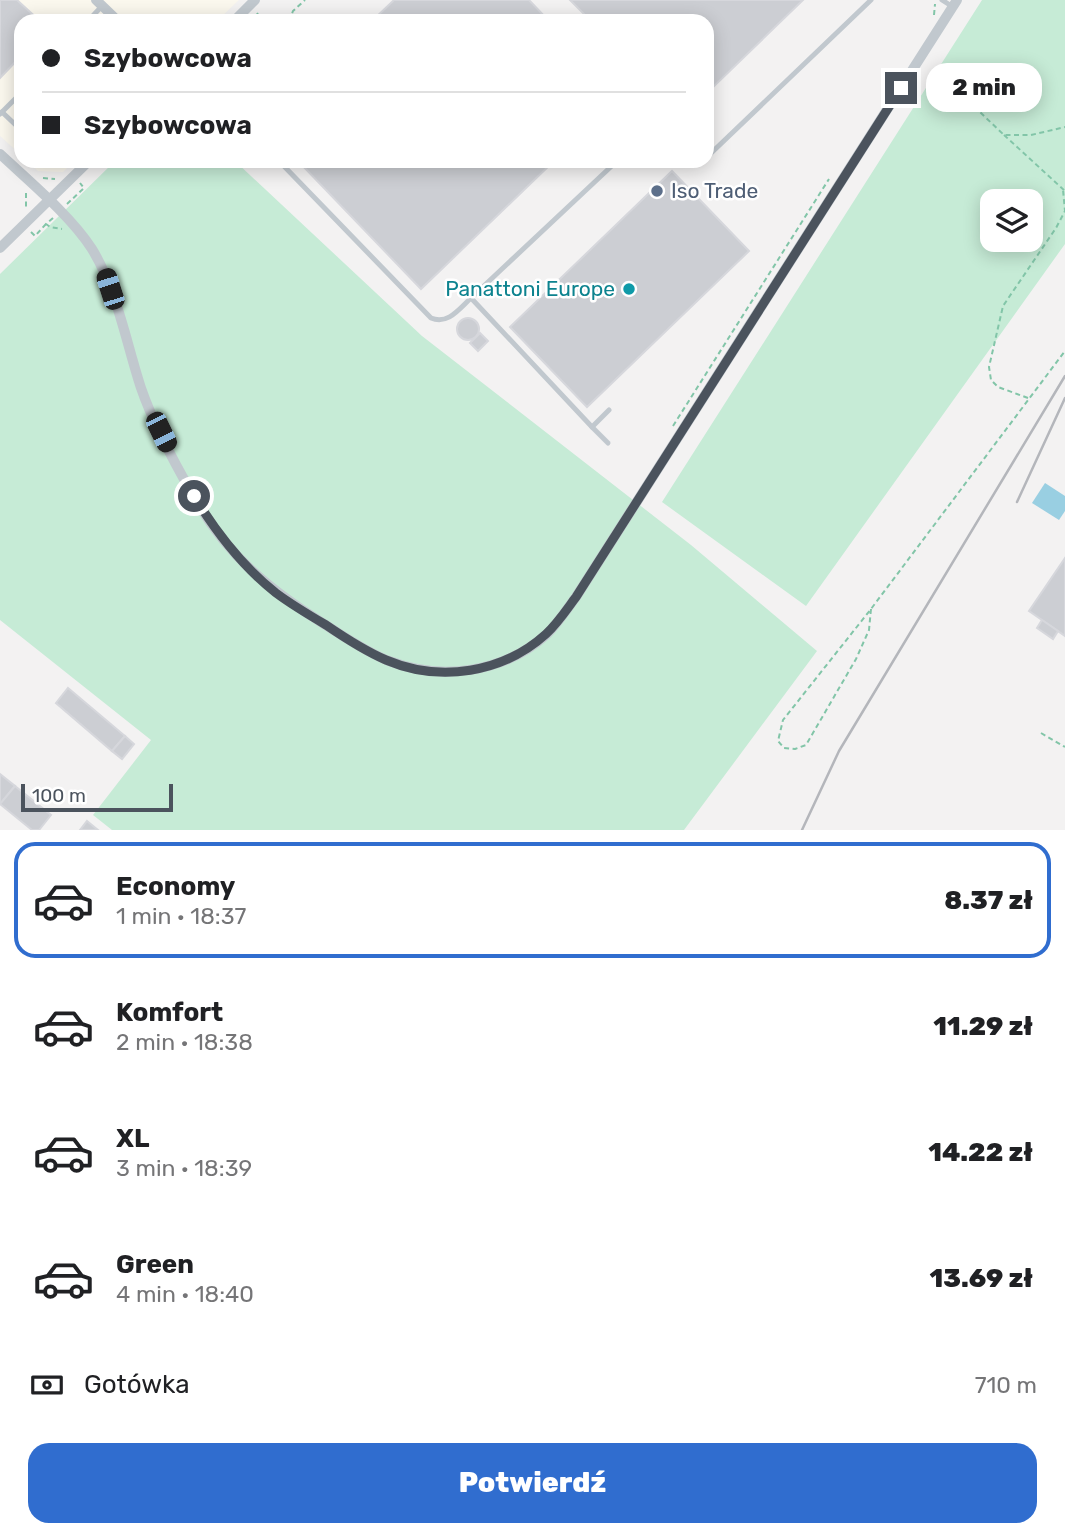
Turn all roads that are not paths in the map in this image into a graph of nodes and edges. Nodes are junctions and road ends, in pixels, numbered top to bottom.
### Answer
1 (255, 0) edge
2 (871, 0) edge
3 (942, 0) edge
4 (955, 4) edge
5 (244, 14) edge
6 (14, 100) edge
7 (1, 112) edge
8 (714, 150) edge
9 (0, 154) edge
10 (14, 167) edge
11 (15, 168) edge
12 (82, 168) edge
13 (286, 168) edge
14 (610, 168) edge
15 (49, 200) junction
16 (0, 248) edge
17 (471, 298) junction
18 (609, 410) dead end
19 (592, 427) junction
20 (608, 443) dead end

1 - 5 street
2 - 8 lane
3 - 4 lane
4 - 15 street
6 - 7 lane
9 - 10 street
11 - 15 street
12 - 15 street
13 - 17 lane
14 - 17 lane
15 - 16 street
17 - 19 lane
18 - 19 lane
19 - 20 lane

